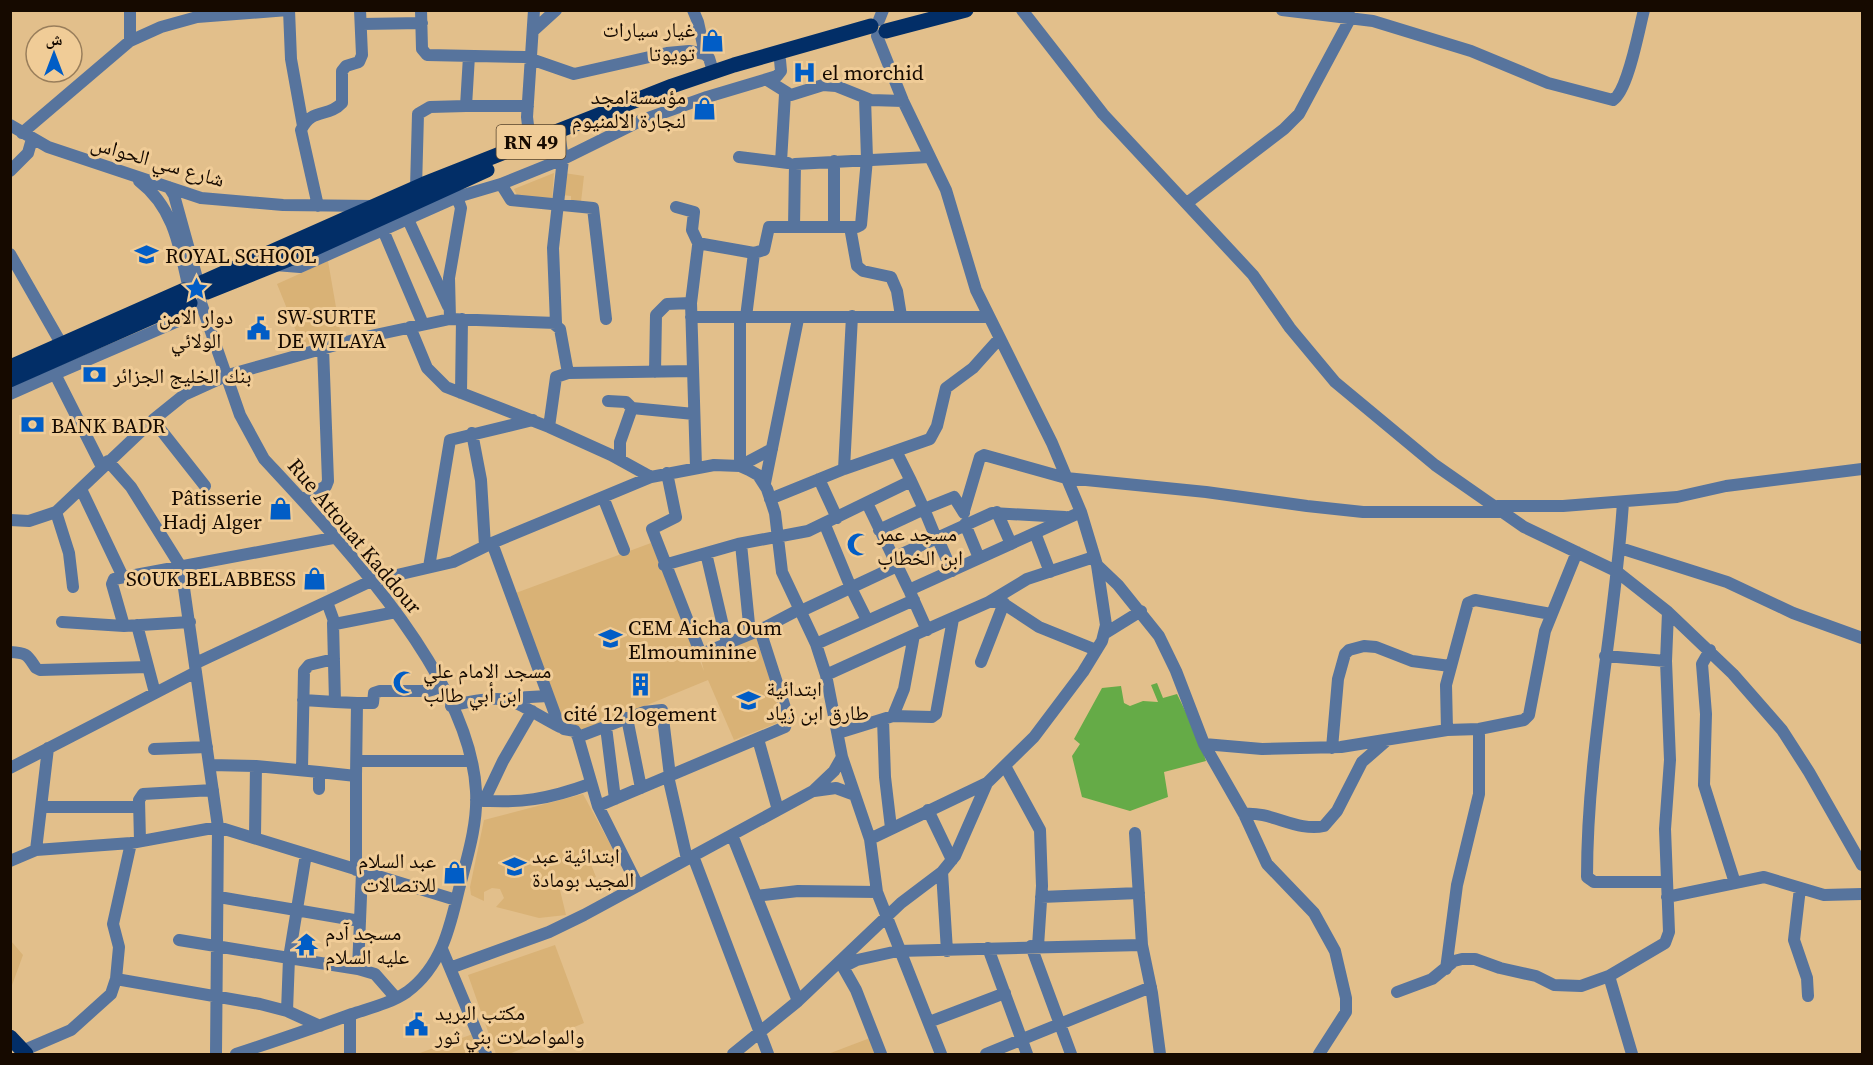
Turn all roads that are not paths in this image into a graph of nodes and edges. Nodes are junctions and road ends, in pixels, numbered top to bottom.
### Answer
1 (130, 10) edge
2 (289, 10) edge
3 (360, 10) edge
4 (534, 10) edge
5 (556, 10) edge
6 (693, 10) edge
7 (930, 10) edge
8 (966, 10) edge
9 (1022, 10) edge
10 (1282, 10) edge
11 (1644, 10) edge
12 (422, 17) edge
13 (1352, 17) junction
14 (362, 24) junction
15 (879, 26) edge
16 (534, 30) junction
17 (130, 41) junction
18 (705, 54) junction
19 (469, 56) junction
20 (532, 58) junction
21 (780, 60) junction
22 (713, 71) junction
23 (767, 80) junction
24 (785, 94) junction
25 (865, 98) junction
26 (903, 101) junction
27 (466, 106) junction
28 (528, 106) junction
29 (10, 124) edge
30 (303, 126) junction
31 (27, 136) junction
32 (560, 140) junction
33 (530, 142) junction
34 (739, 157) dead end
35 (929, 157) junction
36 (563, 159) junction
37 (867, 159) junction
38 (834, 161) junction
39 (781, 162) junction
40 (795, 164) junction
41 (10, 171) edge
42 (133, 176) junction
43 (473, 184) junction
44 (501, 184) junction
45 (169, 187) junction
46 (416, 188) junction
47 (457, 197) junction
48 (558, 203) junction
49 (1187, 203) junction
50 (318, 206) junction
51 (375, 206) junction
52 (676, 207) dead end
53 (406, 214) junction
54 (794, 227) junction
55 (834, 227) junction
56 (850, 227) junction
57 (383, 230) junction
58 (699, 245) junction
59 (754, 253) junction
60 (10, 254) edge
61 (276, 265) junction
62 (194, 295) junction
63 (691, 303) junction
64 (454, 316) junction
65 (852, 316) junction
66 (901, 316) junction
67 (692, 317) junction
68 (743, 317) junction
69 (988, 317) junction
70 (606, 319) dead end
71 (798, 319) junction
72 (423, 324) junction
73 (554, 324) junction
74 (410, 327) junction
75 (999, 339) junction
76 (62, 345) junction
77 (323, 348) junction
78 (85, 354) junction
79 (10, 367) edge
80 (655, 372) junction
81 (693, 372) junction
82 (568, 373) junction
83 (55, 374) junction
84 (228, 375) junction
85 (10, 380) edge
86 (461, 393) junction
87 (10, 394) edge
88 (608, 401) dead end
89 (632, 408) junction
90 (694, 414) junction
91 (153, 420) junction
92 (534, 420) junction
93 (549, 427) junction
94 (472, 433) junction
95 (772, 449) junction
96 (896, 451) junction
97 (620, 460) junction
98 (105, 464) junction
99 (740, 466) junction
100 (696, 467) junction
101 (1863, 468) edge
102 (844, 469) junction
103 (667, 473) junction
104 (651, 477) junction
105 (1066, 478) junction
106 (819, 479) junction
107 (910, 481) junction
108 (765, 483) junction
109 (205, 486) dead end
110 (81, 489) junction
111 (603, 497) junction
112 (770, 499) junction
113 (302, 500) junction
114 (867, 502) junction
115 (1623, 502) junction
116 (924, 509) junction
117 (1500, 509) junction
118 (56, 512) junction
119 (997, 512) junction
120 (1081, 512) junction
121 (837, 518) junction
122 (1068, 518) junction
123 (966, 519) junction
124 (10, 520) edge
125 (825, 525) junction
126 (879, 530) junction
127 (1035, 533) junction
128 (936, 537) junction
129 (333, 538) junction
130 (778, 538) junction
131 (489, 544) junction
132 (741, 544) junction
133 (1011, 544) junction
134 (624, 550) dead end
135 (1620, 550) junction
136 (1577, 552) junction
137 (706, 553) junction
138 (979, 558) junction
139 (1592, 559) junction
140 (1095, 561) junction
141 (895, 562) junction
142 (664, 565) junction
143 (182, 567) junction
144 (429, 567) junction
145 (952, 571) junction
146 (1616, 571) junction
147 (1050, 572) junction
148 (123, 577) junction
149 (371, 581) junction
150 (73, 587) dead end
151 (850, 588) junction
152 (911, 595) junction
153 (327, 602) junction
154 (989, 602) junction
155 (1004, 603) junction
156 (800, 610) junction
157 (1141, 611) junction
158 (396, 612) junction
159 (1668, 612) junction
160 (1551, 614) junction
161 (953, 619) junction
162 (867, 620) junction
163 (62, 622) dead end
164 (190, 622) junction
165 (333, 623) junction
166 (137, 625) junction
167 (124, 626) junction
168 (927, 630) junction
169 (755, 632) junction
170 (1104, 634) junction
171 (914, 635) junction
172 (1863, 638) edge
173 (727, 643) junction
174 (816, 644) junction
175 (1096, 650) junction
176 (1710, 651) junction
177 (10, 652) edge
178 (1605, 656) junction
179 (334, 659) junction
180 (1666, 661) junction
181 (981, 662) dead end
182 (1450, 666) junction
183 (148, 667) junction
184 (196, 667) junction
185 (826, 675) junction
186 (442, 687) junction
187 (155, 693) junction
188 (548, 696) junction
189 (508, 699) junction
190 (303, 700) junction
191 (334, 702) junction
192 (357, 703) junction
193 (451, 706) junction
194 (532, 711) junction
195 (888, 717) junction
196 (627, 718) junction
197 (560, 727) junction
198 (606, 727) junction
199 (1479, 729) junction
200 (1447, 730) junction
201 (838, 733) junction
202 (578, 736) junction
203 (758, 738) junction
204 (1386, 740) junction
205 (1204, 744) junction
206 (207, 747) junction
207 (48, 748) junction
208 (1332, 748) junction
209 (154, 749) dead end
210 (842, 757) junction
211 (357, 761) junction
212 (470, 761) junction
213 (210, 765) junction
214 (256, 766) junction
215 (1005, 766) junction
216 (10, 768) edge
217 (302, 770) junction
218 (319, 772) junction
219 (356, 776) junction
220 (669, 776) junction
221 (987, 783) junction
222 (590, 784) junction
223 (641, 788) junction
224 (319, 789) dead end
225 (213, 790) junction
226 (813, 791) junction
227 (855, 795) junction
228 (615, 799) junction
229 (480, 800) junction
230 (598, 806) junction
231 (41, 807) junction
232 (140, 807) junction
233 (778, 810) junction
234 (928, 810) junction
235 (1244, 814) junction
236 (218, 827) junction
237 (891, 828) junction
238 (1136, 833) dead end
239 (732, 835) junction
240 (255, 836) junction
241 (870, 839) junction
242 (136, 842) junction
243 (36, 850) junction
244 (306, 854) junction
245 (690, 858) junction
246 (952, 860) junction
247 (10, 861) edge
248 (1863, 865) edge
249 (359, 871) junction
250 (942, 872) junction
251 (1666, 882) junction
252 (1735, 883) junction
253 (638, 886) junction
254 (1800, 888) junction
255 (877, 892) junction
256 (1139, 894) junction
257 (1863, 894) edge
258 (756, 896) junction
259 (219, 897) junction
260 (1041, 897) junction
261 (1667, 897) junction
262 (456, 900) junction
263 (297, 908) junction
264 (885, 918) junction
265 (360, 921) junction
266 (179, 940) dead end
267 (1142, 945) junction
268 (1034, 946) junction
269 (219, 947) junction
270 (988, 948) junction
271 (442, 949) junction
272 (898, 951) junction
273 (947, 951) junction
274 (290, 958) junction
275 (840, 965) junction
276 (450, 968) junction
277 (358, 969) junction
278 (1446, 969) junction
279 (1609, 976) junction
280 (116, 979) junction
281 (1151, 987) junction
282 (1397, 992) dead end
283 (1005, 993) junction
284 (218, 996) junction
285 (1808, 996) dead end
286 (396, 998) junction
287 (798, 1001) junction
288 (287, 1011) junction
289 (350, 1015) junction
290 (929, 1022) junction
291 (1060, 1025) junction
292 (320, 1026) junction
293 (760, 1032) junction
294 (10, 1037) edge
295 (1022, 1041) junction
296 (24, 1053) edge
297 (1156, 1053) edge
298 (216, 1054) edge
299 (236, 1054) edge
300 (350, 1054) edge
301 (486, 1054) edge
302 (734, 1054) edge
303 (768, 1054) edge
304 (881, 1054) edge
305 (941, 1054) edge
306 (986, 1054) edge
307 (1027, 1054) edge
308 (1071, 1054) edge
309 (1319, 1054) edge
310 (1632, 1054) edge

1 - 17 street
2 - 17 street
2 - 30 street
3 - 14 street
4 - 16 street
5 - 16 street
6 - 18 street
7 - 15 main road, RN 49
8 - 15 main road, RN 49
9 - 49 street
10 - 13 street
11 - 13 street
12 - 14 street
12 - 19 street
13 - 49 street
14 - 30 street
15 - 21 main road, RN 49
15 - 22 main road, RN 49
15 - 26 street
16 - 20 street
17 - 31 street
18 - 20 street
18 - 22 street
19 - 20 street
19 - 27 street
20 - 28 street
21 - 23 street
21 - 32 main road, RN 49
22 - 33 main road, RN 49
23 - 24 street
23 - 36 street
24 - 25 street
24 - 39 street
25 - 26 street
25 - 37 street
26 - 35 street
27 - 28 street
27 - 46 street
28 - 33 street
29 - 31 street, شارع سي الحواس
30 - 50 street
31 - 41 street
31 - 42 street, شارع سي الحواس
32 - 36 street
32 - 43 main road, RN 49
33 - 46 main road, RN 49
34 - 39 street
35 - 37 street
35 - 69 street
36 - 44 street
36 - 48 street
37 - 38 street
37 - 56 street
38 - 40 street
38 - 55 street
39 - 40 street
40 - 54 street
42 - 45 street, شارع سي الحواس
42 - 62 street
43 - 44 street
43 - 47 street
43 - 53 main road, RN 49
44 - 48 street
45 - 50 street, شارع سي الحواس
45 - 62 street
46 - 51 main road, RN 49
47 - 53 street
47 - 64 street
48 - 70 street
48 - 73 street
49 - 117 street
50 - 51 street, شارع سي الحواس
51 - 62 main road, RN 49
52 - 58 street
53 - 57 street
53 - 61 main road, RN 49
53 - 64 street
54 - 55 street
54 - 59 street
55 - 56 street
56 - 66 street
57 - 61 street
57 - 72 street
58 - 59 street
58 - 63 street
59 - 68 street
60 - 76 street
61 - 62 main road, RN 49
62 - 76 main road, RN 49
62 - 78 main road, RN 49
62 - 84 street, Rue Attouat Kaddour
63 - 67 street
63 - 80 street
64 - 72 street
64 - 73 street
64 - 86 street
65 - 66 street
65 - 71 street
65 - 102 street
66 - 69 street
67 - 68 street
67 - 81 street
68 - 71 street
68 - 99 street
69 - 75 street
71 - 95 street
72 - 74 street
73 - 82 street
74 - 77 street
74 - 86 street
75 - 96 street
75 - 105 street
76 - 79 main road, RN 49
77 - 84 street
77 - 113 street
78 - 83 street
78 - 85 main road, RN 49
80 - 81 street
80 - 82 street
81 - 90 street
82 - 93 street
83 - 87 street
83 - 98 street
84 - 91 street
84 - 113 street, Rue Attouat Kaddour
86 - 92 street
88 - 89 street
89 - 90 street
89 - 97 street
90 - 100 street
91 - 98 street
91 - 109 street
92 - 93 street
92 - 94 street
93 - 97 street
94 - 131 street
94 - 144 street
95 - 99 street
95 - 108 street
96 - 102 street
96 - 107 street
97 - 104 street
98 - 110 street
98 - 143 street
99 - 100 street
99 - 108 street
100 - 103 street
101 - 115 street
102 - 106 street
103 - 104 street
103 - 142 street
104 - 111 street
105 - 117 street
105 - 120 street
105 - 123 street
106 - 112 street
106 - 121 street
107 - 114 street
107 - 116 street
108 - 112 street
110 - 118 street
110 - 148 street
111 - 131 street
111 - 134 street
112 - 130 street
113 - 129 street, Rue Attouat Kaddour
114 - 121 street
114 - 126 street
115 - 117 street
115 - 135 street
116 - 123 street
116 - 126 street
116 - 128 street
117 - 136 street
118 - 124 street
118 - 150 street
119 - 122 street
119 - 123 street
119 - 133 street
120 - 122 street
120 - 140 street
121 - 125 street
122 - 127 street
123 - 128 street
123 - 138 street
125 - 130 street
125 - 151 street
126 - 141 street
127 - 133 street
127 - 147 street
128 - 141 street
128 - 145 street
129 - 143 street
129 - 149 street, Rue Attouat Kaddour
130 - 132 street
130 - 156 street
131 - 144 street
131 - 188 street
132 - 137 street
132 - 169 street
133 - 138 street
135 - 139 street
135 - 146 street
135 - 172 street
136 - 139 street
136 - 160 street
137 - 142 street
137 - 173 street
138 - 145 street
139 - 146 street
140 - 147 street
140 - 157 street
140 - 170 street
141 - 151 street
141 - 152 street
142 - 173 street
143 - 148 street
143 - 164 street
144 - 149 street
145 - 152 street
146 - 159 street
146 - 178 street
147 - 154 street
148 - 167 street
149 - 153 street
149 - 158 street, Rue Attouat Kaddour
151 - 156 street
151 - 162 street
152 - 162 street
152 - 168 street
153 - 165 street
153 - 184 street
154 - 155 street
154 - 161 street
155 - 175 street
155 - 181 street
156 - 169 street
156 - 174 street
157 - 170 street
157 - 205 street
158 - 165 street
158 - 186 street, Rue Attouat Kaddour
159 - 176 street
159 - 180 street
160 - 182 street
160 - 199 street
161 - 168 street
161 - 195 street
162 - 174 street
163 - 167 street
164 - 166 street
164 - 184 street
165 - 179 street
166 - 167 street
166 - 183 street
168 - 171 street
169 - 173 street
169 - 203 street
170 - 175 street
171 - 185 street
171 - 195 street
174 - 185 street
175 - 215 street
176 - 248 street
176 - 252 street
177 - 183 street
178 - 180 street
178 - 251 street
179 - 190 street
179 - 191 street
180 - 251 street
182 - 200 street
182 - 208 street
183 - 187 street
184 - 187 street
184 - 206 street
185 - 201 street
186 - 192 street
186 - 193 street, Rue Attouat Kaddour
187 - 207 street
188 - 189 street
188 - 197 street
189 - 193 street
189 - 194 street
190 - 191 street
190 - 217 street
191 - 192 street
192 - 211 street
193 - 212 street, Rue Attouat Kaddour
194 - 197 street
194 - 229 street
195 - 201 street
195 - 237 street
196 - 198 street
196 - 220 street
196 - 223 street
197 - 202 street
198 - 202 street
198 - 228 street
199 - 200 street
199 - 278 street
200 - 204 street
201 - 210 street
202 - 222 street
203 - 220 street
203 - 233 street
204 - 208 street
204 - 235 street
205 - 208 street
205 - 235 street
206 - 209 street
206 - 213 street
207 - 216 street
207 - 231 street
210 - 226 street
210 - 227 street
211 - 212 street
211 - 219 street
212 - 229 street, Rue Attouat Kaddour
213 - 214 street
213 - 225 street
214 - 217 street
214 - 240 street
215 - 221 street
215 - 260 street
217 - 218 street
218 - 219 street
218 - 224 street
219 - 249 street
220 - 223 street
220 - 245 street
221 - 234 street
221 - 246 street
222 - 229 street
222 - 230 street
223 - 228 street
225 - 232 street
225 - 236 street
226 - 227 street
226 - 233 street
227 - 241 street
228 - 230 street
229 - 262 street, Rue Attouat Kaddour
230 - 253 street
231 - 232 street
231 - 243 street
232 - 242 street
233 - 239 street
234 - 237 street
234 - 246 street
235 - 309 street
236 - 240 street
236 - 242 street
236 - 259 street
237 - 241 street
238 - 256 street
239 - 245 street
239 - 258 street
240 - 244 street
241 - 255 street
242 - 243 street
242 - 280 street
243 - 247 street
244 - 249 street
244 - 263 street
245 - 253 street
245 - 293 street
246 - 250 street
249 - 262 street
249 - 265 street
250 - 264 street
250 - 273 street
251 - 261 street
252 - 254 street
252 - 261 street
253 - 276 street
254 - 257 street
254 - 285 street
255 - 258 street
255 - 264 street
256 - 260 street
256 - 267 street
258 - 287 street
259 - 263 street
259 - 269 street
260 - 268 street
261 - 279 street
262 - 271 street, Rue Attouat Kaddour
263 - 265 street
263 - 274 street
264 - 272 street
264 - 275 street
265 - 277 street
266 - 269 street
267 - 268 street
267 - 281 street
268 - 270 street
268 - 291 street
269 - 274 street
269 - 284 street
270 - 273 street
270 - 283 street
271 - 276 street
271 - 286 street, Rue Attouat Kaddour
272 - 273 street
272 - 275 street
272 - 290 street
274 - 277 street
274 - 288 street
275 - 287 street
275 - 304 street
276 - 301 street
277 - 286 street
278 - 279 street
278 - 282 street
279 - 310 street
280 - 284 street
280 - 296 street
281 - 291 street
281 - 297 street
283 - 290 street
283 - 295 street
284 - 288 street
284 - 298 street
286 - 289 street, Rue Attouat Kaddour
287 - 293 street
288 - 292 street
289 - 292 street, Rue Attouat Kaddour
289 - 300 street
290 - 305 street
291 - 295 street
291 - 308 street
292 - 299 street, Rue Attouat Kaddour
293 - 302 street
293 - 303 street
294 - 296 main road
295 - 306 street
295 - 307 street

